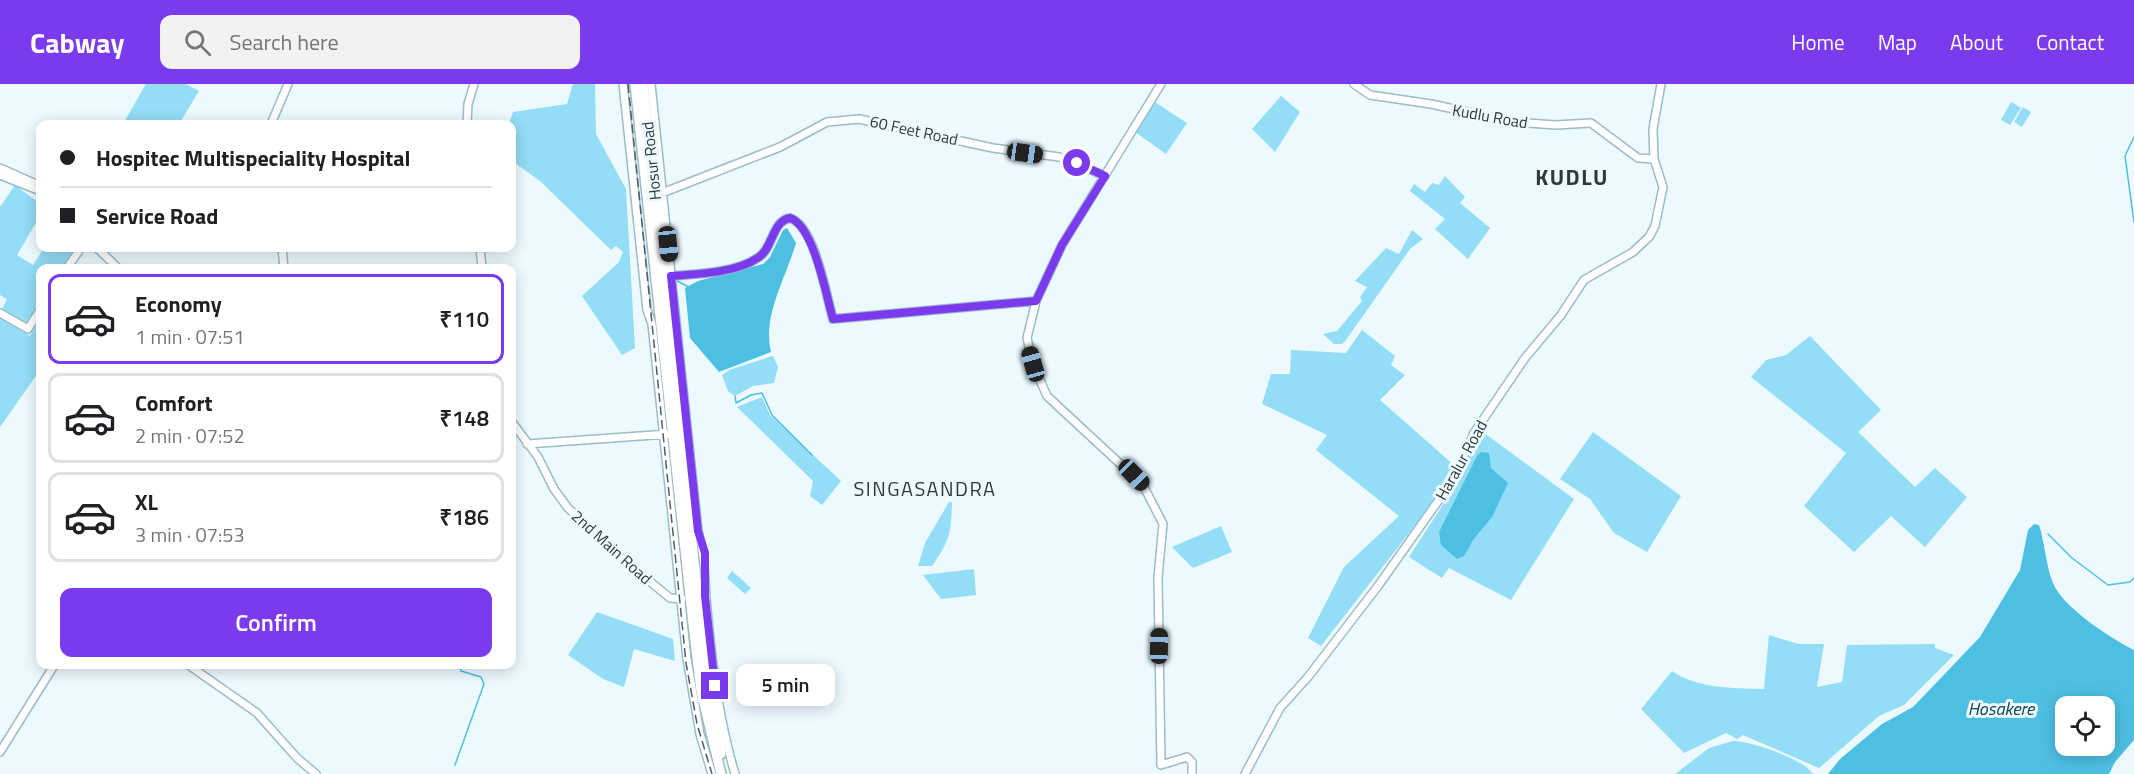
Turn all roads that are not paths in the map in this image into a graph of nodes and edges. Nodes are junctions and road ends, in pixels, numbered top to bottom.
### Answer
1 (288, 84) edge
2 (474, 84) edge
3 (623, 84) edge
4 (634, 84) edge
5 (642, 84) edge
6 (651, 84) edge
7 (1161, 84) edge
8 (1354, 84) edge
9 (1661, 84) edge
10 (273, 120) edge
11 (467, 120) edge
12 (1654, 159) junction
13 (0, 168) edge
14 (0, 175) edge
15 (1105, 176) junction
16 (36, 184) edge
17 (36, 190) edge
18 (662, 193) junction
19 (101, 252) edge
20 (114, 264) edge
21 (671, 276) junction
22 (1036, 301) junction
23 (0, 313) edge
24 (36, 316) edge
25 (516, 428) edge
26 (667, 434) junction
27 (527, 444) junction
28 (682, 598) junction
29 (52, 669) edge
30 (194, 669) edge
31 (0, 752) edge
32 (316, 774) edge
33 (713, 774) edge
34 (724, 774) edge
35 (735, 774) edge
36 (1192, 774) edge
37 (1245, 774) edge

1 - 10 street
2 - 11 street
3 - 26 street
4 - 26 highway, Hosur Road
4 - 34 highway
5 - 34 highway
6 - 18 street
7 - 15 street
8 - 12 street, Kudlu Road
9 - 12 street, Haralur Road
12 - 37 street, Haralur Road
13 - 16 street
14 - 17 street
15 - 18 street, 60 Feet Road
15 - 22 street
18 - 21 street
19 - 20 street
21 - 22 street
21 - 35 street
22 - 36 street
23 - 24 street
25 - 27 street, 2nd Main Road
26 - 27 street
26 - 28 street
26 - 33 highway, Hosur Road
27 - 28 street, 2nd Main Road
28 - 33 street
29 - 31 street
30 - 32 street

